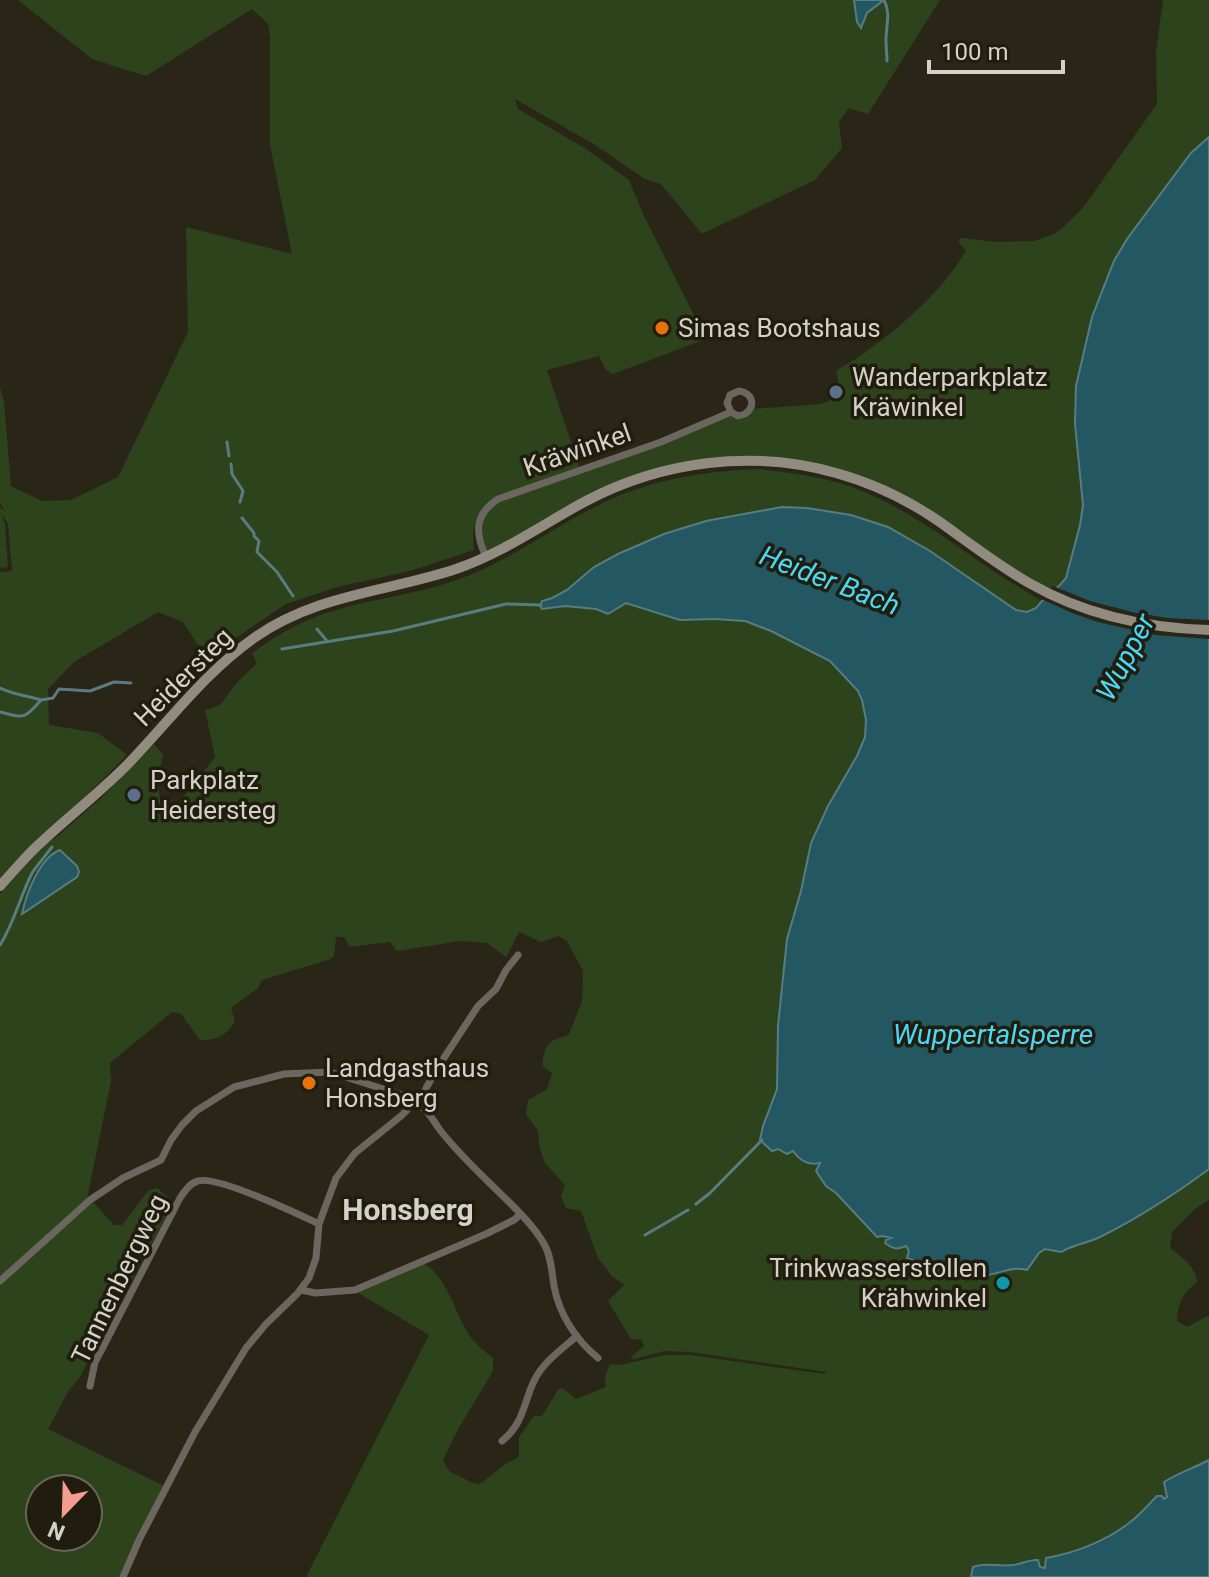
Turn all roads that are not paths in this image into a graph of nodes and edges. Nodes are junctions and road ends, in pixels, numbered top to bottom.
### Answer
1 (731, 412) dead end
2 (486, 557) junction
3 (1209, 630) edge
4 (0, 886) edge
5 (518, 955) dead end
6 (409, 1103) junction
7 (521, 1214) junction
8 (319, 1224) junction
9 (0, 1281) edge
10 (301, 1290) junction
11 (577, 1336) junction
12 (598, 1358) dead end
13 (90, 1386) dead end
14 (502, 1441) dead end
15 (123, 1577) edge

1 - 2 street, Kräwinkel
2 - 3 main road, Heidersteg
2 - 4 main road, Heidersteg
5 - 6 street
6 - 7 street
6 - 8 street
6 - 9 street
7 - 10 street
7 - 11 street
8 - 10 street
8 - 13 street, Tannenbergweg
10 - 15 street
11 - 12 street
11 - 14 street

